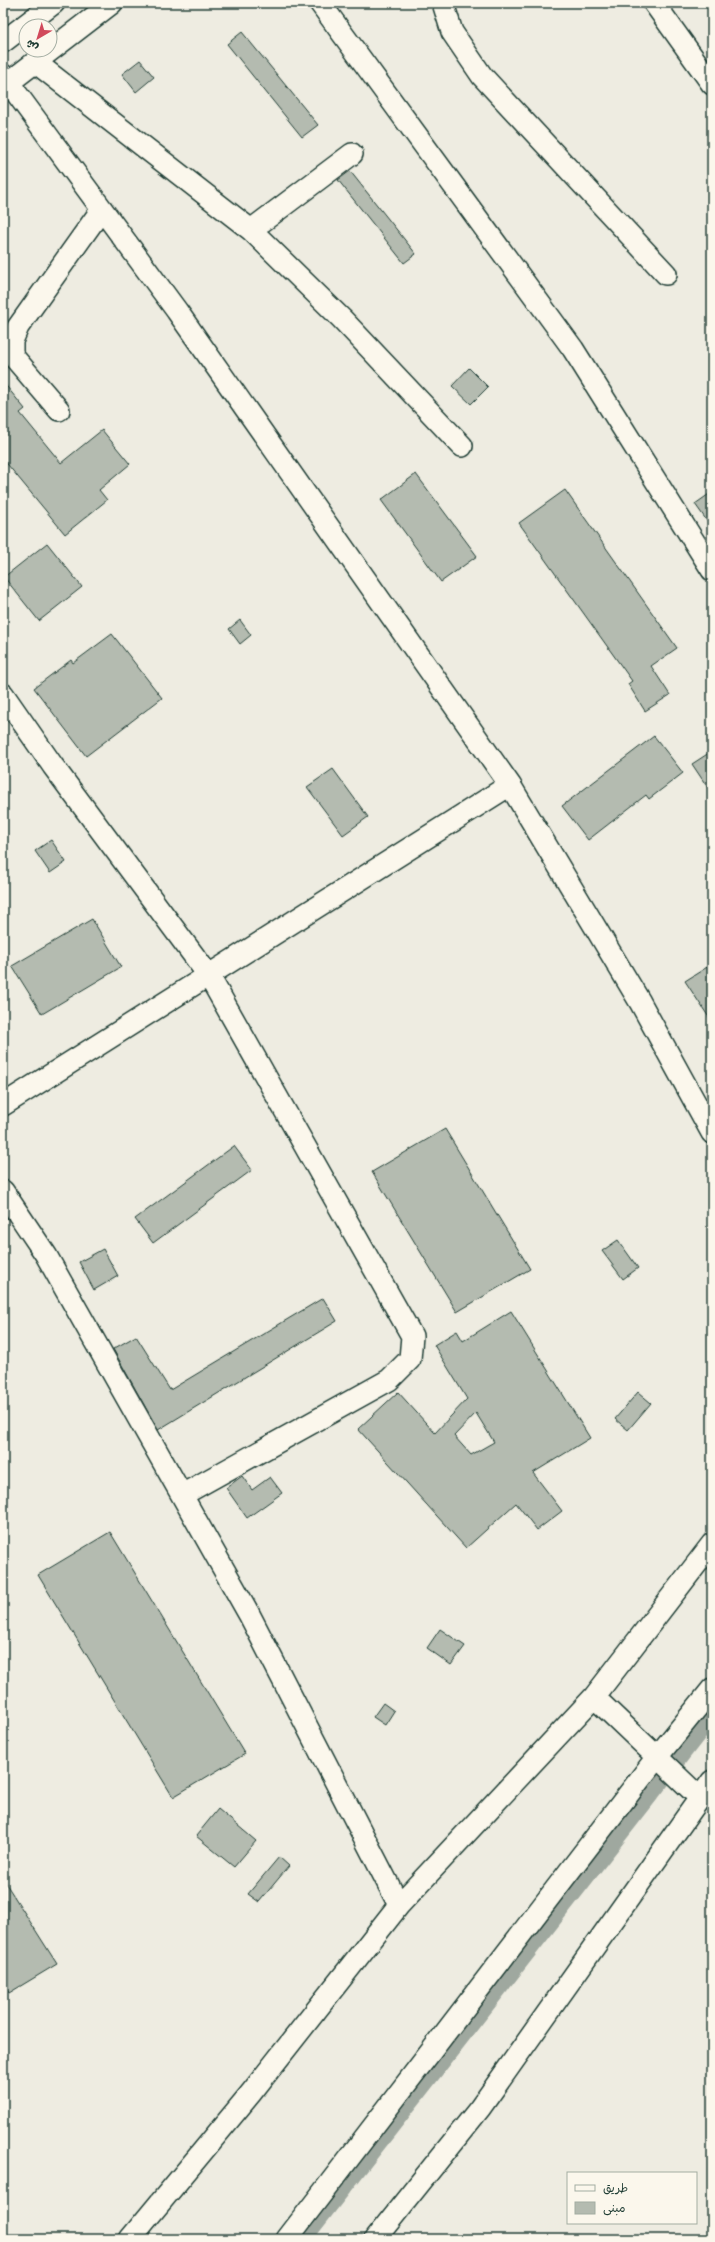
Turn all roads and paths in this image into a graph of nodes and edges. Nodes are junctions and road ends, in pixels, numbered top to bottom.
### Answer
1 (54, 3) edge
2 (112, 3) edge
3 (320, 3) edge
4 (443, 3) edge
5 (654, 3) edge
6 (3, 42) edge
7 (35, 62) junction
8 (5, 81) edge
9 (712, 84) edge
10 (352, 154) dead end
11 (102, 209) junction
12 (251, 230) junction
13 (666, 274) dead end
14 (59, 410) dead end
15 (462, 446) dead end
16 (712, 570) edge
17 (3, 694) edge
18 (510, 786) junction
19 (209, 976) junction
20 (3, 1105) edge
21 (712, 1133) edge
22 (3, 1190) edge
23 (182, 1494) junction
24 (712, 1544) edge
25 (712, 1689) edge
26 (594, 1697) junction
27 (657, 1758) junction
28 (712, 1781) edge
29 (699, 1797) junction
30 (399, 1906) junction
31 (130, 2239) edge
32 (287, 2239) edge
33 (376, 2239) edge

1 - 6 street
2 - 7 street
3 - 16 street
4 - 13 street
5 - 9 street
7 - 8 street
7 - 12 street
8 - 11 street
10 - 12 street
11 - 14 street
11 - 18 street
12 - 15 street
17 - 19 street
18 - 19 street
18 - 21 street
19 - 20 street
19 - 23 street
22 - 23 street
23 - 30 street
24 - 26 street
25 - 27 street
26 - 27 street
26 - 30 street
27 - 29 street
27 - 32 street
28 - 29 street
29 - 33 street
30 - 31 street

